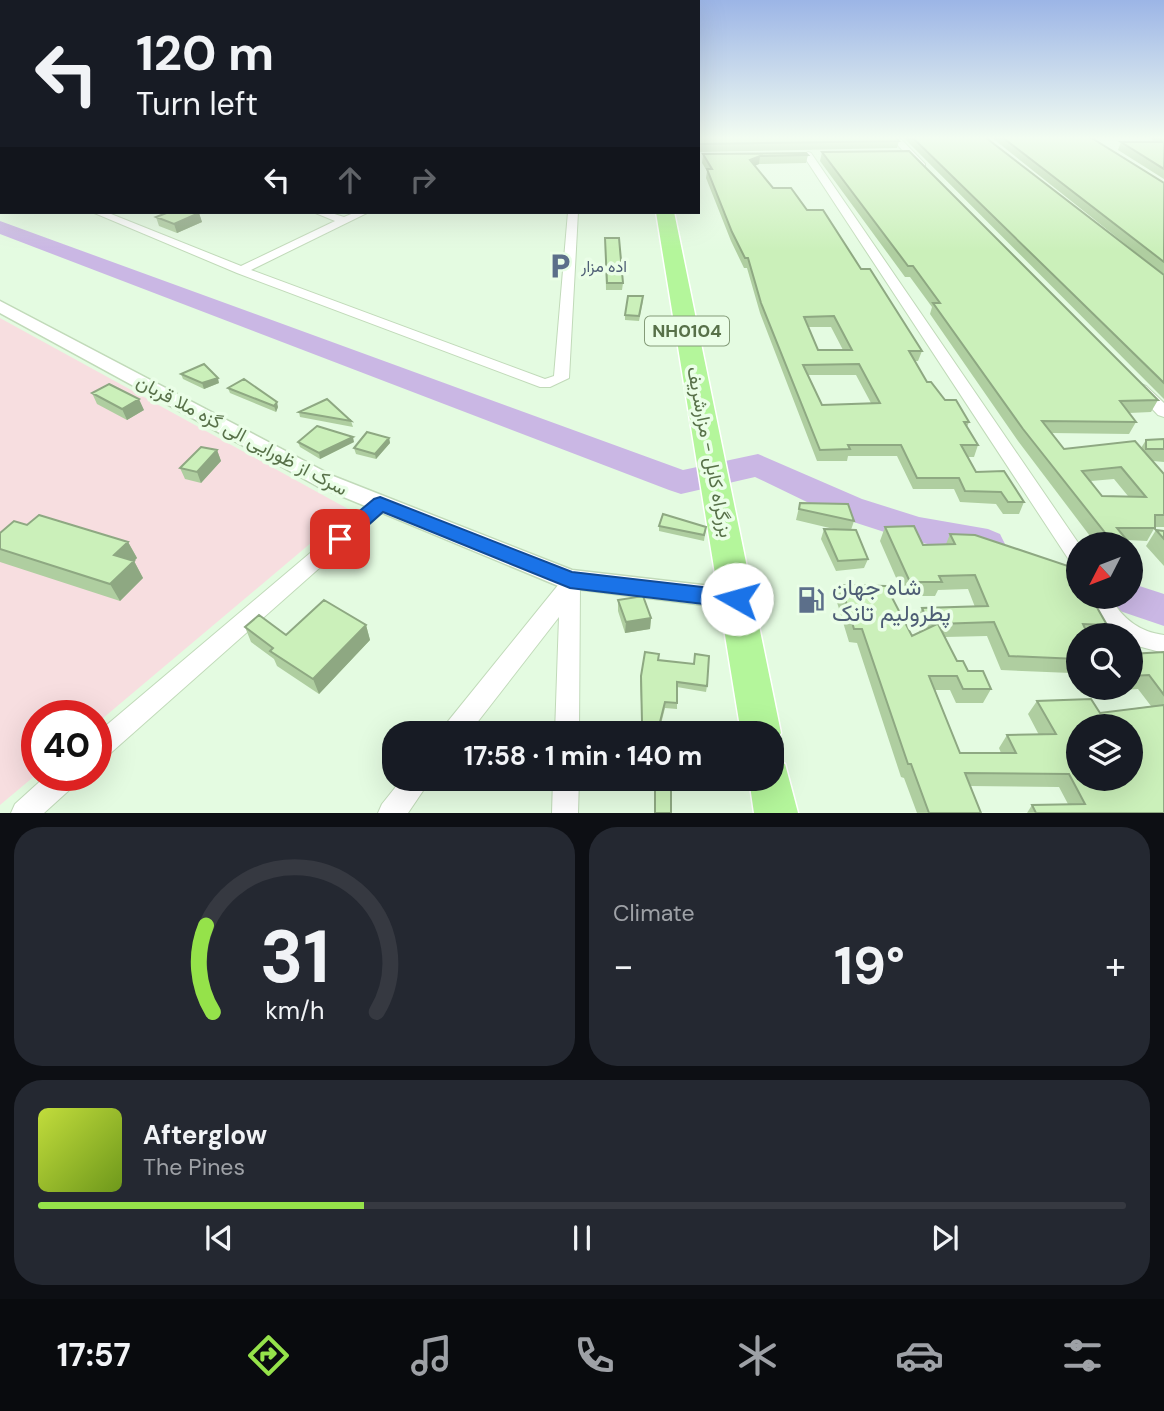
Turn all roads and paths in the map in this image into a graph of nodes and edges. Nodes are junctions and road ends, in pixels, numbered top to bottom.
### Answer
1 (820, 175) edge
2 (102, 214) edge
3 (324, 214) edge
4 (360, 214) edge
5 (573, 214) edge
6 (665, 214) edge
7 (345, 221) junction
8 (241, 270) junction
9 (0, 306) edge
10 (1135, 382) edge
11 (1164, 412) edge
12 (380, 503) junction
13 (723, 524) joint
14 (1066, 540) edge
15 (570, 583) junction
16 (737, 599) junction
17 (1106, 609) edge
18 (1164, 644) edge
19 (463, 721) edge
20 (567, 721) edge
21 (759, 721) edge
22 (112, 736) edge
23 (49, 791) edge
24 (408, 791) edge
25 (566, 791) edge
26 (772, 791) edge
27 (24, 813) edge
28 (391, 813) edge
29 (565, 813) edge
30 (776, 813) edge

1 - 14 street
2 - 8 street
3 - 7 street
4 - 7 street
5 - 8 street
6 - 13 highway, بزرگراه کابل - مزارشریف / NH0104
7 - 8 street
9 - 12 street, سرک از ظورایی الی گزه ملا قربان
10 - 11 street
12 - 15 street, سرک از ظورایی الی گزه ملا قربان
12 - 22 street
13 - 16 highway, بزرگراه کابل - مزارشریف / NH0104
15 - 16 street, سرک از ظورایی الی گزه ملا قربان
15 - 19 street
15 - 20 street
16 - 21 highway, بزرگراه کابل - مزارشریف / NH0104
17 - 18 street
23 - 27 street
24 - 28 street
25 - 29 street
26 - 30 highway

